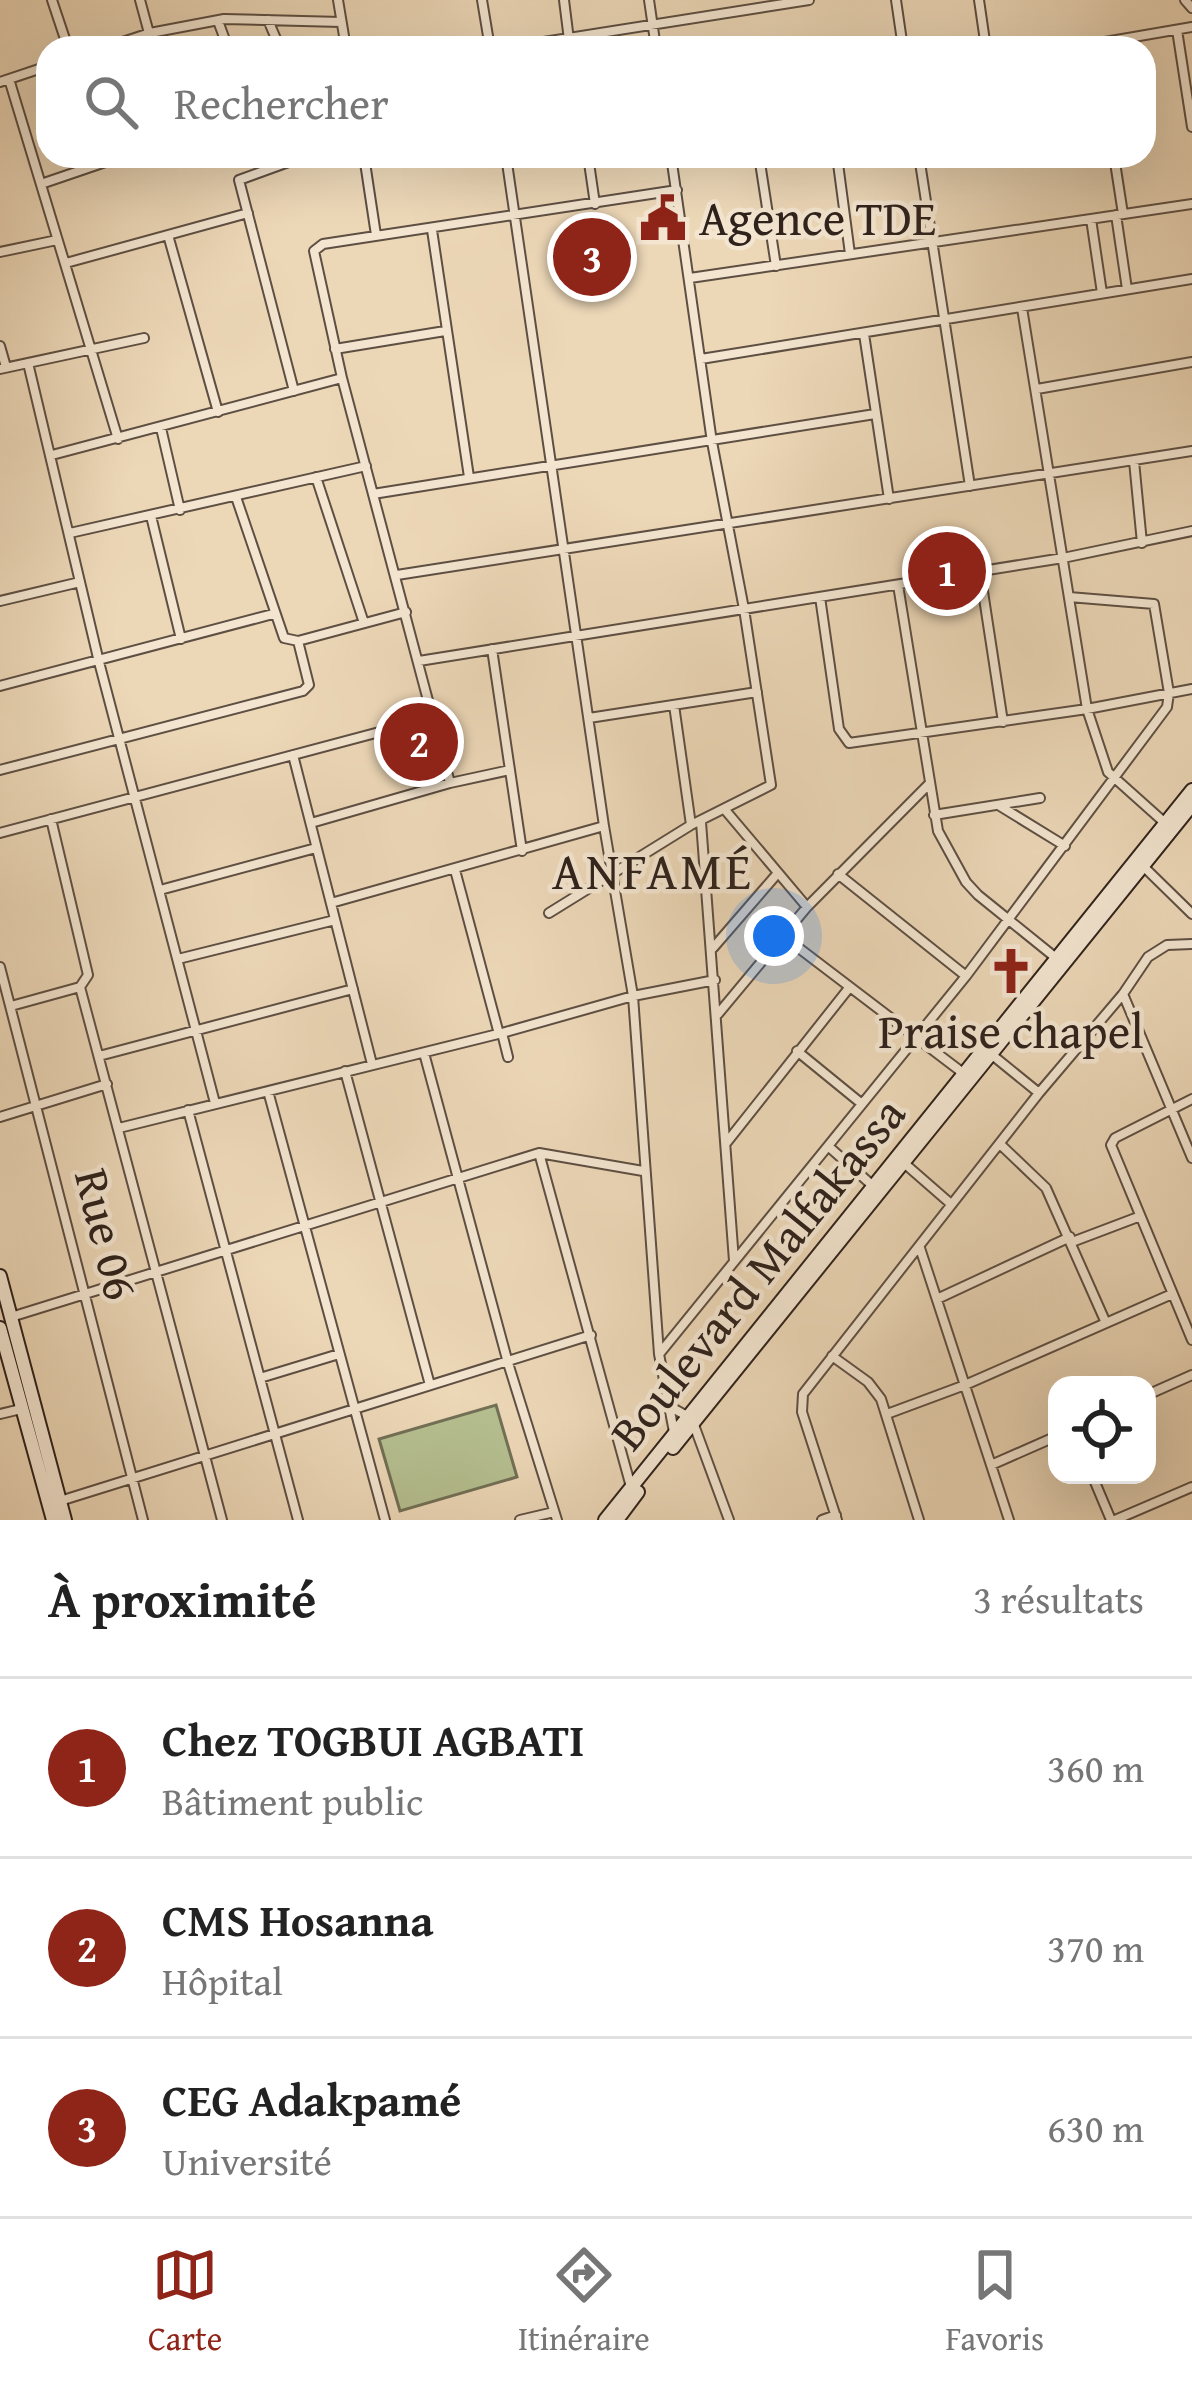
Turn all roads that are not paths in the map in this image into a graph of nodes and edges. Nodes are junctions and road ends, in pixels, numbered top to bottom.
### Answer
1 (52, 0) edge
2 (140, 0) edge
3 (338, 0) edge
4 (482, 0) edge
5 (564, 0) edge
6 (649, 0) edge
7 (809, 0) edge
8 (896, 0) edge
9 (979, 0) edge
10 (1185, 0) edge
11 (1192, 8) edge
12 (268, 20) junction
13 (218, 21) junction
14 (341, 22) junction
15 (652, 25) junction
16 (1192, 27) edge
17 (1178, 30) junction
18 (150, 33) junction
19 (64, 36) edge
20 (141, 36) edge
21 (151, 36) edge
22 (224, 36) edge
23 (275, 36) edge
24 (344, 36) edge
25 (488, 36) edge
26 (568, 36) edge
27 (575, 36) edge
28 (654, 36) edge
29 (901, 36) edge
30 (984, 36) edge
31 (1147, 36) edge
32 (36, 71) edge
33 (4, 81) edge
34 (1192, 127) edge
35 (81, 168) edge
36 (271, 168) edge
37 (366, 168) edge
38 (508, 168) edge
39 (590, 168) edge
40 (673, 168) edge
41 (761, 168) edge
42 (839, 168) edge
43 (921, 168) edge
44 (1115, 168) edge
45 (41, 184) junction
46 (676, 190) junction
47 (596, 204) junction
48 (1192, 204) edge
49 (248, 213) junction
50 (1120, 214) junction
51 (515, 216) junction
52 (1091, 219) junction
53 (432, 230) junction
54 (168, 235) junction
55 (376, 236) junction
56 (58, 239) junction
57 (932, 242) junction
58 (0, 252) edge
59 (850, 254) junction
60 (65, 263) junction
61 (776, 266) junction
62 (690, 278) junction
63 (1192, 279) edge
64 (1127, 290) junction
65 (1102, 293) junction
66 (1022, 308) junction
67 (946, 319) junction
68 (445, 332) junction
69 (864, 334) junction
70 (144, 338) dead end
71 (0, 346) edge
72 (91, 350) junction
73 (335, 350) junction
74 (701, 359) junction
75 (1192, 362) edge
76 (28, 363) junction
77 (3, 368) edge
78 (342, 378) junction
79 (1037, 389) junction
80 (294, 391) junction
81 (218, 413) junction
82 (875, 414) junction
83 (161, 428) junction
84 (118, 439) junction
85 (712, 442) junction
86 (1192, 451) edge
87 (52, 455) junction
88 (1134, 460) junction
89 (365, 466) junction
90 (550, 466) junction
91 (1050, 472) junction
92 (469, 476) junction
93 (316, 477) junction
94 (970, 486) junction
95 (373, 494) junction
96 (236, 497) junction
97 (889, 499) junction
98 (180, 510) junction
99 (151, 517) junction
100 (728, 524) junction
101 (1192, 531) edge
102 (70, 533) junction
103 (1142, 543) junction
104 (563, 551) junction
105 (1063, 558) junction
106 (980, 572) junction
107 (397, 575) junction
108 (80, 582) junction
109 (898, 585) junction
110 (820, 597) junction
111 (1070, 597) junction
112 (0, 601) edge
113 (744, 609) junction
114 (406, 612) junction
115 (273, 614) junction
116 (364, 623) junction
117 (576, 636) junction
118 (181, 639) junction
119 (298, 641) junction
120 (492, 650) junction
121 (418, 661) junction
122 (99, 662) junction
123 (0, 686) edge
124 (1192, 689) edge
125 (758, 692) junction
126 (1169, 693) junction
127 (674, 705) junction
128 (1087, 709) junction
129 (432, 718) junction
130 (589, 718) junction
131 (1003, 722) junction
132 (921, 734) junction
133 (121, 740) junction
134 (293, 755) junction
135 (0, 770) edge
136 (510, 770) junction
137 (1115, 779) junction
138 (450, 783) junction
139 (928, 784) junction
140 (1192, 790) edge
141 (136, 797) junction
142 (1040, 798) dead end
143 (998, 805) junction
144 (1192, 805) edge
145 (726, 811) junction
146 (934, 815) junction
147 (51, 820) junction
148 (311, 824) junction
149 (696, 824) junction
150 (1167, 825) junction
151 (604, 826) junction
152 (0, 832) edge
153 (1064, 846) junction
154 (316, 848) junction
155 (522, 851) junction
156 (1142, 865) junction
157 (455, 870) junction
158 (613, 872) junction
159 (777, 874) junction
160 (838, 874) junction
161 (160, 890) junction
162 (331, 904) junction
163 (807, 907) junction
164 (1190, 907) edge
165 (549, 913) dead end
166 (335, 920) junction
167 (1010, 920) junction
168 (783, 936) junction
169 (1192, 944) edge
170 (712, 949) junction
171 (178, 959) junction
172 (1058, 960) junction
173 (0, 967) edge
174 (966, 976) junction
175 (715, 980) junction
176 (80, 987) junction
177 (849, 988) junction
178 (352, 989) junction
179 (1123, 994) junction
180 (633, 995) junction
181 (11, 1006) junction
182 (717, 1015) junction
183 (196, 1032) junction
184 (501, 1034) junction
185 (916, 1038) junction
186 (796, 1051) junction
187 (424, 1053) junction
188 (990, 1053) junction
189 (100, 1057) junction
190 (508, 1057) dead end
191 (373, 1064) junction
192 (345, 1071) junction
193 (966, 1075) junction
194 (107, 1084) junction
195 (268, 1091) junction
196 (1039, 1093) junction
197 (1192, 1099) edge
198 (215, 1103) junction
199 (862, 1104) junction
200 (36, 1106) junction
201 (1170, 1109) junction
202 (188, 1110) junction
203 (0, 1117) edge
204 (119, 1128) junction
205 (725, 1143) junction
206 (1001, 1145) junction
207 (828, 1146) junction
208 (539, 1153) junction
209 (1192, 1158) edge
210 (903, 1162) junction
211 (644, 1171) junction
212 (456, 1178) junction
213 (873, 1186) junction
214 (380, 1201) junction
215 (951, 1204) junction
216 (1138, 1216) junction
217 (305, 1224) junction
218 (1071, 1240) junction
219 (225, 1247) junction
220 (920, 1247) junction
221 (734, 1262) junction
222 (154, 1272) junction
223 (0, 1276) edge
224 (85, 1293) junction
225 (1172, 1294) junction
226 (937, 1299) junction
227 (11, 1317) junction
228 (1106, 1323) junction
229 (0, 1328) edge
230 (591, 1335) junction
231 (1192, 1340) edge
232 (339, 1354) junction
233 (659, 1354) junction
234 (832, 1356) junction
235 (508, 1363) junction
236 (1192, 1375) edge
237 (260, 1378) junction
238 (430, 1385) junction
239 (965, 1385) junction
240 (1156, 1391) edge
241 (667, 1405) junction
242 (22, 1408) junction
243 (354, 1411) junction
244 (0, 1414) edge
245 (887, 1414) junction
246 (690, 1420) junction
247 (275, 1435) junction
248 (675, 1439) junction
249 (1048, 1440) edge
250 (204, 1457) junction
251 (991, 1465) junction
252 (132, 1479) junction
253 (1095, 1484) edge
254 (1191, 1492) edge
255 (632, 1494) junction
256 (60, 1501) junction
257 (555, 1516) edge
258 (836, 1517) edge
259 (53, 1520) edge
260 (65, 1520) edge
261 (143, 1520) edge
262 (222, 1520) edge
263 (298, 1520) edge
264 (385, 1520) edge
265 (520, 1520) edge
266 (605, 1520) edge
267 (617, 1520) edge
268 (729, 1520) edge
269 (822, 1520) edge
270 (920, 1520) edge
271 (1009, 1520) edge
272 (1113, 1520) edge

1 - 19 street
2 - 18 street
3 - 14 street
4 - 25 street
5 - 26 street
6 - 15 street
7 - 15 street
8 - 29 street
9 - 30 street
10 - 11 street
12 - 13 street
12 - 14 street
12 - 23 street
13 - 18 street
13 - 22 street
14 - 24 street
15 - 27 street
15 - 28 street
16 - 17 street
17 - 31 street
17 - 34 street
18 - 20 street
18 - 21 street
32 - 33 street
33 - 45 street
35 - 45 street
36 - 49 street
37 - 55 street
38 - 51 street
39 - 47 street
40 - 46 street
41 - 61 street
42 - 59 street
43 - 57 street
44 - 50 street
45 - 56 street
46 - 47 street
46 - 62 street
47 - 51 street
48 - 50 street
49 - 54 street
49 - 80 street
50 - 52 street
50 - 64 street
51 - 53 street
51 - 90 street
52 - 57 street
52 - 65 street
53 - 55 street
53 - 68 street
54 - 60 street
54 - 81 street
55 - 73 street
56 - 58 street
56 - 60 street
57 - 59 street
57 - 67 street
59 - 61 street
60 - 72 street
61 - 62 street
62 - 74 street
63 - 64 street
64 - 65 street
65 - 66 street
66 - 67 street
66 - 79 street
67 - 69 street
67 - 94 street
68 - 73 street
68 - 92 street
69 - 74 street
69 - 82 street
70 - 72 street
71 - 77 street
72 - 76 street
72 - 84 street
73 - 78 street
74 - 85 street
75 - 79 street
76 - 77 street
76 - 87 street
78 - 80 street
78 - 89 street
79 - 91 street
80 - 81 street
81 - 83 street
82 - 85 street
82 - 97 street
83 - 84 street
83 - 98 street
84 - 87 street
85 - 90 street
85 - 100 street
86 - 88 street
87 - 102 street
88 - 91 street
88 - 103 street
89 - 93 street
89 - 95 street
90 - 92 street
90 - 104 street
91 - 94 street
91 - 105 street
92 - 95 street
93 - 96 street
93 - 116 street
94 - 97 street
95 - 107 street
96 - 98 street
96 - 115 street
97 - 100 street
98 - 99 street
99 - 102 street
99 - 118 street
100 - 104 street
100 - 113 street
101 - 103 street
102 - 108 street
103 - 105 street
104 - 107 street
104 - 117 street
105 - 106 street
105 - 111 street
106 - 109 street
106 - 131 street
107 - 114 street
108 - 112 street
108 - 122 street
109 - 110 street
109 - 132 street
110 - 113 street
110 - 132 street
111 - 126 street
111 - 128 street
113 - 117 street
113 - 125 street
114 - 116 street
114 - 121 street
115 - 118 street
115 - 119 street
116 - 119 street
117 - 120 street
117 - 130 street
118 - 122 street
119 - 133 street
120 - 121 street
120 - 136 street
121 - 129 street
122 - 123 street
122 - 133 street
124 - 126 street
125 - 127 street
125 - 145 street
126 - 128 street
126 - 137 street
127 - 130 street
127 - 149 street
128 - 131 street
128 - 137 street
129 - 134 street
129 - 138 street
130 - 151 street
131 - 132 street
132 - 139 street
133 - 135 street
133 - 141 street
134 - 141 street
134 - 148 street
136 - 138 street
136 - 155 street
137 - 150 street
137 - 153 street
138 - 148 street
139 - 146 street
139 - 160 street
140 - 150 main road, Boulevard Malfakassa
141 - 147 street
141 - 161 street
142 - 143 street
143 - 146 street
143 - 153 street
144 - 150 main road, Boulevard Malfakassa
145 - 149 street
145 - 159 street
146 - 167 street
147 - 152 street
147 - 176 street
148 - 154 street
149 - 158 street
149 - 170 street
150 - 156 main road, Boulevard Malfakassa
150 - 172 main road, Boulevard Malfakassa
151 - 155 street
151 - 158 street
153 - 167 street
154 - 161 street
154 - 162 street
155 - 157 street
156 - 164 street
156 - 172 main road, Boulevard Malfakassa
157 - 162 street
157 - 184 street
158 - 165 street
158 - 180 street
159 - 163 street
159 - 170 street
160 - 163 street
160 - 174 street
161 - 171 street
162 - 166 street
163 - 168 street
166 - 171 street
166 - 178 street
167 - 172 street
167 - 174 street
168 - 177 street
168 - 182 street
169 - 179 street
170 - 175 street
171 - 183 street
172 - 188 main road, Boulevard Malfakassa
172 - 193 main road, Boulevard Malfakassa
173 - 181 street, Rue 06
174 - 185 street
175 - 180 street
175 - 182 street
176 - 181 street
176 - 189 street
177 - 185 street
177 - 186 street
178 - 183 street
178 - 191 street
179 - 196 street
179 - 201 street
180 - 184 street
180 - 211 street
181 - 200 street, Rue 06
182 - 205 street
183 - 189 street
183 - 198 street
184 - 187 street
184 - 190 street
185 - 193 street
185 - 199 street
186 - 199 street
186 - 205 street
187 - 191 street
187 - 212 street
188 - 193 main road, Boulevard Malfakassa
188 - 196 street
189 - 194 street
191 - 192 street
192 - 195 street
192 - 214 street
193 - 210 main road, Boulevard Malfakassa
193 - 213 main road, Boulevard Malfakassa
194 - 200 street
194 - 204 street
195 - 198 street
195 - 217 street
196 - 206 street
197 - 201 street
198 - 202 street
199 - 207 street
200 - 203 street
200 - 224 street, Rue 06
201 - 209 street
201 - 216 street
202 - 204 street
202 - 219 street
204 - 222 street
205 - 221 street
206 - 215 street
206 - 218 street
207 - 213 street
207 - 221 street
208 - 211 street
208 - 212 street
208 - 230 street
210 - 215 street
210 - 246 main road, Boulevard Malfakassa
211 - 233 street
212 - 214 street
212 - 235 street
213 - 246 main road, Boulevard Malfakassa
214 - 217 street
214 - 238 street
215 - 220 street
216 - 218 street
216 - 225 street
217 - 219 street
217 - 232 street
218 - 226 street
218 - 228 street
219 - 222 street
219 - 237 street
220 - 226 street
220 - 234 street
221 - 233 street
222 - 224 street
222 - 250 street
223 - 227 main road
224 - 227 street
224 - 252 street, Rue 06
225 - 228 street
225 - 231 street
226 - 239 street
227 - 256 main road
228 - 239 street
229 - 242 main road
230 - 235 street
230 - 255 street
232 - 237 street
232 - 243 street
233 - 241 street
234 - 245 street
234 - 258 street
235 - 238 street
235 - 257 street
236 - 240 street
237 - 247 street
238 - 243 street
239 - 245 street
239 - 251 street
241 - 246 street
241 - 248 street
242 - 244 street
242 - 259 main road
243 - 247 street
243 - 264 street
245 - 270 street
246 - 248 main road, Boulevard Malfakassa
246 - 268 street
247 - 250 street
247 - 263 street
248 - 255 main road, Boulevard Malfakassa
249 - 251 street
250 - 252 street
250 - 262 street
251 - 271 street
252 - 256 street
252 - 261 street, Rue 06
253 - 272 street
254 - 272 street
255 - 266 main road, Boulevard Malfakassa
255 - 267 main road, Boulevard Malfakassa
256 - 260 main road
257 - 265 street
258 - 269 street

